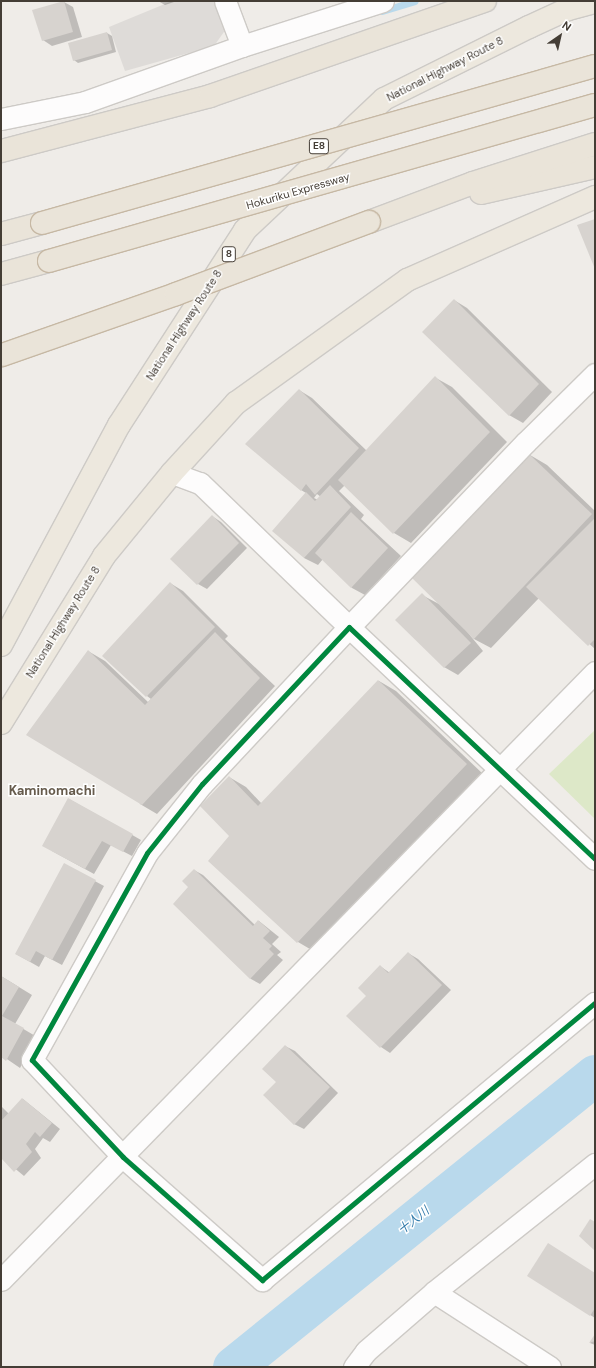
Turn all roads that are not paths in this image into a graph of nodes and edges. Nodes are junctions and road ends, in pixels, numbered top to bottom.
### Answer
1 (225, 1) edge
2 (383, 1) edge
3 (486, 1) edge
4 (595, 2) edge
5 (576, 5) edge
6 (242, 46) junction
7 (595, 66) edge
8 (595, 105) edge
9 (1, 119) edge
10 (595, 144) edge
11 (1, 151) edge
12 (595, 167) edge
13 (595, 197) edge
14 (369, 222) junction
15 (1, 234) edge
16 (1, 274) edge
17 (2, 355) edge
18 (595, 374) edge
19 (172, 473) junction
20 (350, 627) junction
21 (1, 645) edge
22 (595, 672) edge
23 (1, 723) edge
24 (500, 771) junction
25 (595, 859) edge
26 (595, 1003) edge
27 (123, 1157) junction
28 (595, 1164) edge
29 (1, 1280) edge
30 (434, 1292) junction
31 (354, 1367) edge
32 (550, 1367) edge

1 - 6 street
2 - 6 street
3 - 11 highway
4 - 5 highway, National Highway Route 8 / 8
5 - 21 highway, National Highway Route 8 / 8
6 - 9 street
7 - 15 highway, E8, bridge
8 - 16 highway, Hokuriku Expressway, bridge
10 - 14 highway
12 - 14 highway
13 - 19 highway, National Highway Route 8
14 - 17 highway, bridge
18 - 20 street
19 - 20 street
19 - 23 highway, National Highway Route 8
20 - 24 street
20 - 27 street
22 - 24 street
24 - 25 street
24 - 27 street
26 - 27 street
27 - 29 street
28 - 30 street
30 - 31 street
30 - 32 street

